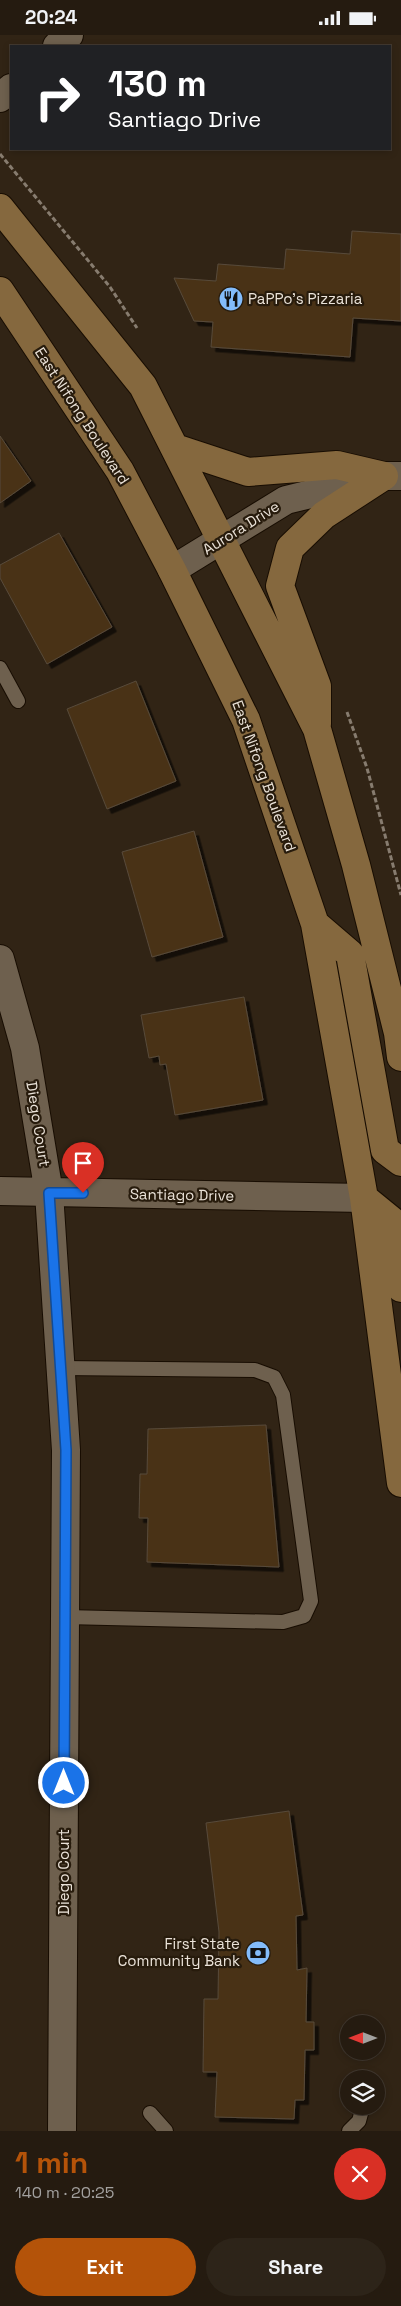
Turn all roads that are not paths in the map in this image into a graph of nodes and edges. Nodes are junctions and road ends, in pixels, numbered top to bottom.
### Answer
1 (69, 35) edge
2 (58, 45) edge
3 (10, 89) edge
4 (0, 99) edge
5 (0, 208) edge
6 (0, 291) edge
7 (175, 448) junction
8 (393, 476) edge
9 (222, 540) junction
10 (172, 570) junction
11 (0, 668) edge
12 (5, 689) edge
13 (18, 701) dead end
14 (317, 729) junction
15 (316, 923) junction
16 (0, 959) edge
17 (401, 1057) edge
18 (401, 1162) edge
19 (0, 1191) edge
20 (49, 1193) junction
21 (364, 1198) junction
22 (401, 1288) edge
23 (61, 1368) junction
24 (401, 1483) edge
25 (65, 1617) junction
26 (150, 2113) dead end
27 (361, 2115) edge
28 (62, 2131) edge
29 (166, 2131) edge
30 (349, 2131) edge

1 - 2 street
3 - 4 street
5 - 7 main road
6 - 10 main road, East Nifong Boulevard
7 - 8 main road
7 - 9 main road
8 - 9 street, Aurora Drive
8 - 14 main road
9 - 10 street, Aurora Drive
9 - 14 main road
10 - 15 main road, East Nifong Boulevard
11 - 12 lane
12 - 13 lane
14 - 17 main road
15 - 18 main road
15 - 21 main road, East Nifong Boulevard
16 - 20 street, Diego Court
19 - 20 street, Santiago Drive
20 - 21 street, Santiago Drive
20 - 23 street, Diego Court
21 - 22 main road
21 - 24 main road, East Nifong Boulevard
23 - 25 street, Diego Court
23 - 25 lane
25 - 28 street, Diego Court
26 - 29 lane
27 - 30 lane

